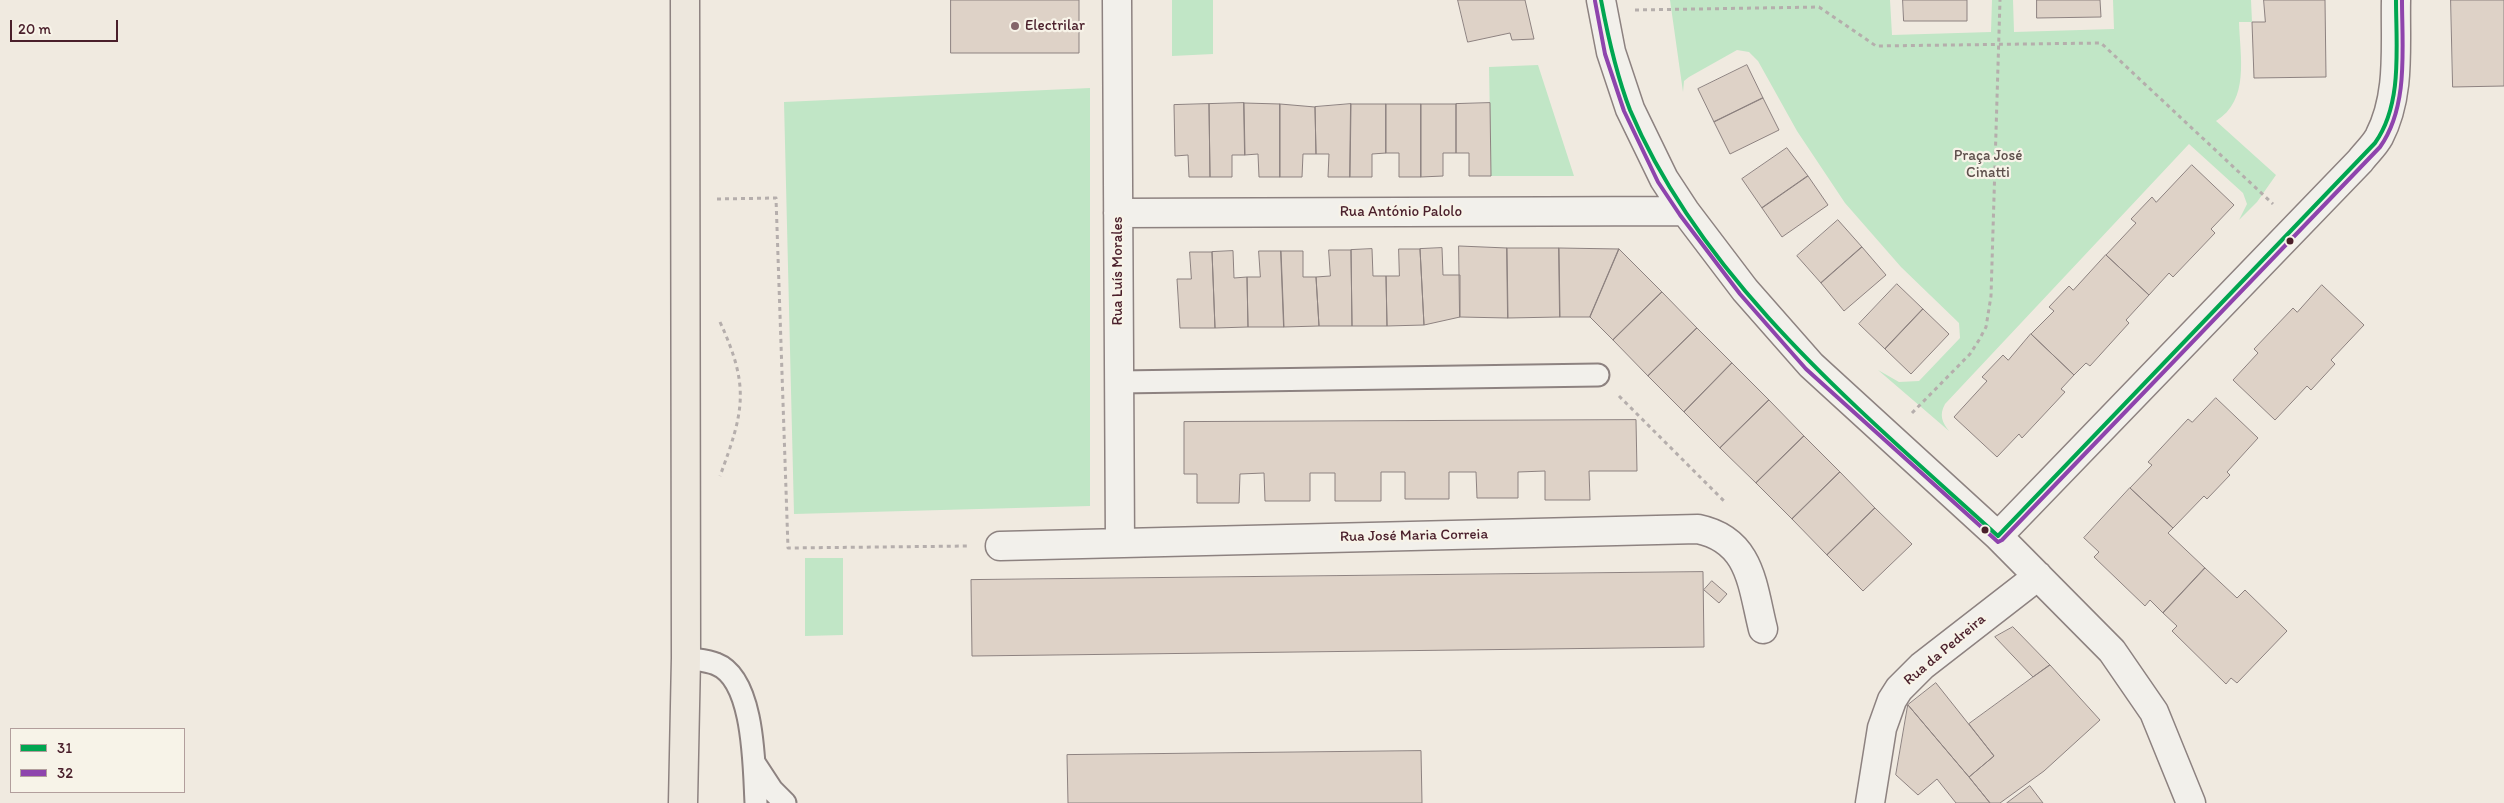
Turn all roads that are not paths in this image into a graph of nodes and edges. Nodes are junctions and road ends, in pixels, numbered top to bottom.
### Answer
1 (686, 0) edge
2 (1117, 0) edge
3 (2396, 0) edge
4 (1602, 5) edge
5 (1685, 211) junction
6 (1118, 212) junction
7 (1598, 375) road end
8 (1119, 382) junction
9 (1998, 536) junction
10 (1120, 543) junction
11 (1000, 546) road end
12 (2038, 576) junction
13 (1763, 629) dead end
14 (686, 658) junction
15 (753, 762) junction
16 (685, 797) edge
17 (2193, 800) edge
18 (756, 803) edge
19 (785, 803) edge
20 (1870, 803) edge

1 - 14 main road
2 - 6 street, Rua Luís Morales
3 - 9 street
4 - 5 street
5 - 6 street, Rua António Palolo
5 - 9 street
6 - 8 street, Rua Luís Morales
7 - 8 lane
8 - 10 street, Rua Luís Morales
9 - 12 street
10 - 11 street, Rua José Maria Correia
10 - 13 street, Rua José Maria Correia
12 - 17 street
12 - 20 street, Rua da Pedreira
14 - 15 lane
14 - 16 main road
15 - 18 lane
15 - 19 lane

